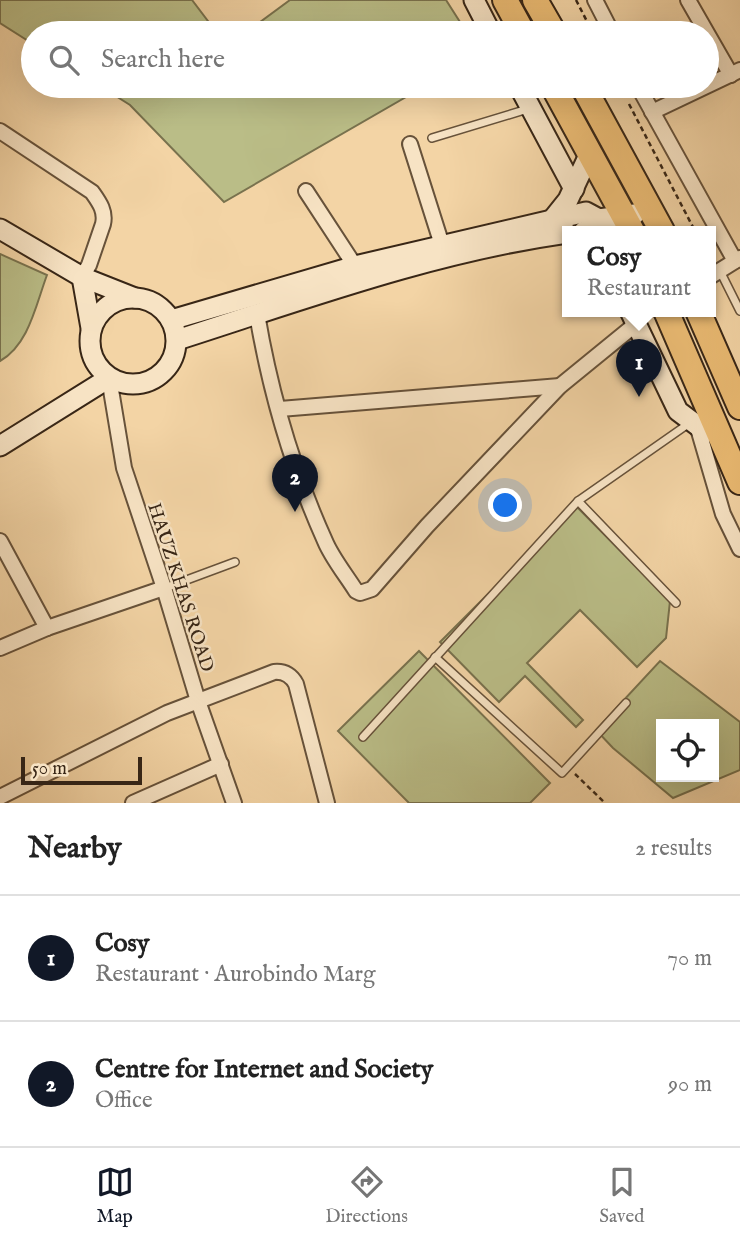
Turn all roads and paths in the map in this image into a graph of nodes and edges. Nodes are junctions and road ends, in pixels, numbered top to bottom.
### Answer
1 (474, 0) edge
2 (505, 0) edge
3 (535, 0) edge
4 (576, 0) edge
5 (595, 0) edge
6 (688, 0) edge
7 (485, 21) edge
8 (516, 21) edge
9 (547, 21) edge
10 (587, 21) edge
11 (606, 21) edge
12 (702, 21) edge
13 (719, 48) edge
14 (735, 73) edge
15 (719, 81) edge
16 (526, 98) edge
17 (560, 98) edge
18 (590, 98) edge
19 (627, 98) edge
20 (644, 98) edge
21 (682, 98) edge
22 (531, 108) junction
23 (652, 112) junction
24 (0, 131) edge
25 (432, 138) dead end
26 (410, 144) dead end
27 (590, 153) junction
28 (574, 189) junction
29 (306, 191) dead end
30 (658, 221) edge
31 (613, 224) edge
32 (560, 226) edge
33 (692, 226) edge
34 (0, 229) edge
35 (442, 245) junction
36 (737, 260) edge
37 (355, 266) junction
38 (716, 272) edge
39 (716, 275) edge
40 (82, 277) junction
41 (314, 286) junction
42 (135, 298) junction
43 (740, 311) edge
44 (257, 314) junction
45 (668, 317) edge
46 (701, 317) edge
47 (633, 318) edge
48 (171, 320) junction
49 (91, 328) junction
50 (177, 340) junction
51 (109, 378) junction
52 (560, 386) junction
53 (740, 408) edge
54 (279, 410) junction
55 (703, 427) junction
56 (0, 446) edge
57 (740, 482) edge
58 (578, 501) junction
59 (0, 541) edge
60 (740, 549) edge
61 (235, 562) dead end
62 (164, 589) junction
63 (676, 603) dead end
64 (47, 628) junction
65 (0, 648) edge
66 (435, 657) junction
67 (198, 701) junction
68 (626, 703) dead end
69 (362, 737) dead end
70 (221, 764) junction
71 (567, 767) junction
72 (0, 797) edge
73 (133, 803) edge
74 (234, 803) edge
75 (327, 803) edge
76 (605, 803) edge

1 - 7 street
2 - 8 highway
3 - 9 highway
4 - 10 path
5 - 11 street
6 - 12 street
13 - 14 street
14 - 15 street
16 - 22 street
17 - 27 highway
18 - 30 highway
19 - 33 path
20 - 23 street
21 - 23 street
22 - 25 lane
22 - 28 street
23 - 36 street
24 - 40 street
26 - 35 street
27 - 28 street
27 - 31 highway
28 - 32 street
29 - 37 street
30 - 31 street
31 - 32 street
32 - 35 street
32 - 41 street
34 - 40 street
35 - 37 street
36 - 38 street
37 - 41 street
39 - 43 lane
40 - 42 street
40 - 49 street
41 - 44 street
41 - 48 street
42 - 48 street
42 - 49 street
44 - 50 street
44 - 54 street
45 - 55 highway
46 - 53 highway
47 - 52 street
47 - 55 street
48 - 50 street
49 - 51 street
50 - 51 street
51 - 56 street
51 - 62 street, HAUZ KHAS ROAD
52 - 54 street
52 - 54 street
55 - 57 highway
55 - 58 lane
55 - 60 street
58 - 63 lane
58 - 66 lane
59 - 64 street
61 - 62 lane
62 - 64 street
62 - 67 street, HAUZ KHAS ROAD
64 - 65 street
66 - 69 lane
66 - 71 lane
67 - 70 street, HAUZ KHAS ROAD
67 - 72 street
67 - 75 street
68 - 71 lane
70 - 73 street
70 - 74 street, HAUZ KHAS ROAD
71 - 76 path

